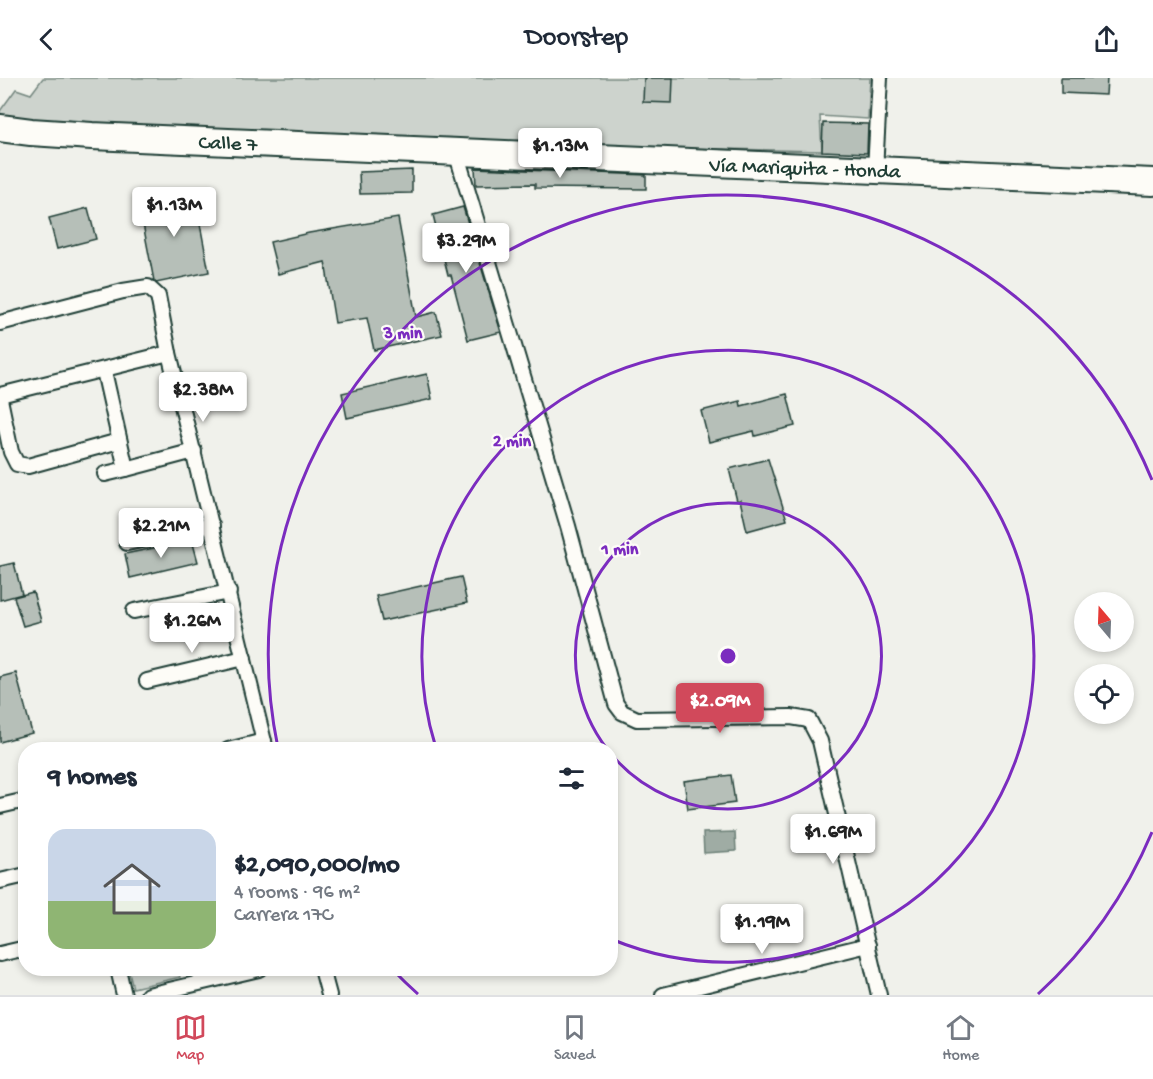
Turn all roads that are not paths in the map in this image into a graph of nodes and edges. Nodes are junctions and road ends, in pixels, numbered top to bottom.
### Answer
1 (880, 78) edge
2 (0, 128) edge
3 (456, 152) junction
4 (875, 170) junction
5 (1153, 182) edge
6 (0, 323) edge
7 (169, 353) junction
8 (104, 371) junction
9 (0, 397) edge
10 (119, 441) junction
11 (194, 451) junction
12 (126, 469) junction
13 (105, 474) dead end
14 (212, 525) junction
15 (127, 543) dead end
16 (228, 592) junction
17 (134, 611) dead end
18 (244, 658) junction
19 (147, 681) dead end
20 (264, 742) edge
21 (18, 802) edge
22 (0, 806) edge
23 (18, 877) edge
24 (0, 880) edge
25 (868, 945) junction
26 (18, 950) edge
27 (0, 954) edge
28 (120, 976) edge
29 (198, 976) edge
30 (229, 976) edge
31 (324, 976) edge
32 (200, 983) junction
33 (124, 995) edge
34 (148, 995) edge
35 (329, 995) edge
36 (663, 995) edge
37 (879, 995) edge

1 - 4 street
2 - 3 highway, Calle 7
3 - 4 highway, Vía Mariquita - Honda
3 - 25 street
4 - 5 highway, Vía Mariquita - Honda
6 - 7 street
7 - 8 street
7 - 11 street
8 - 9 street
8 - 10 street
9 - 10 street
10 - 12 street
11 - 12 street
11 - 14 street
12 - 13 street
14 - 15 street
14 - 16 street
16 - 17 street
16 - 18 street
18 - 19 street
18 - 20 street
21 - 22 street
23 - 24 street
25 - 36 street
25 - 37 street
26 - 27 street
28 - 33 street
29 - 32 street
30 - 32 street
31 - 35 street
32 - 34 street

